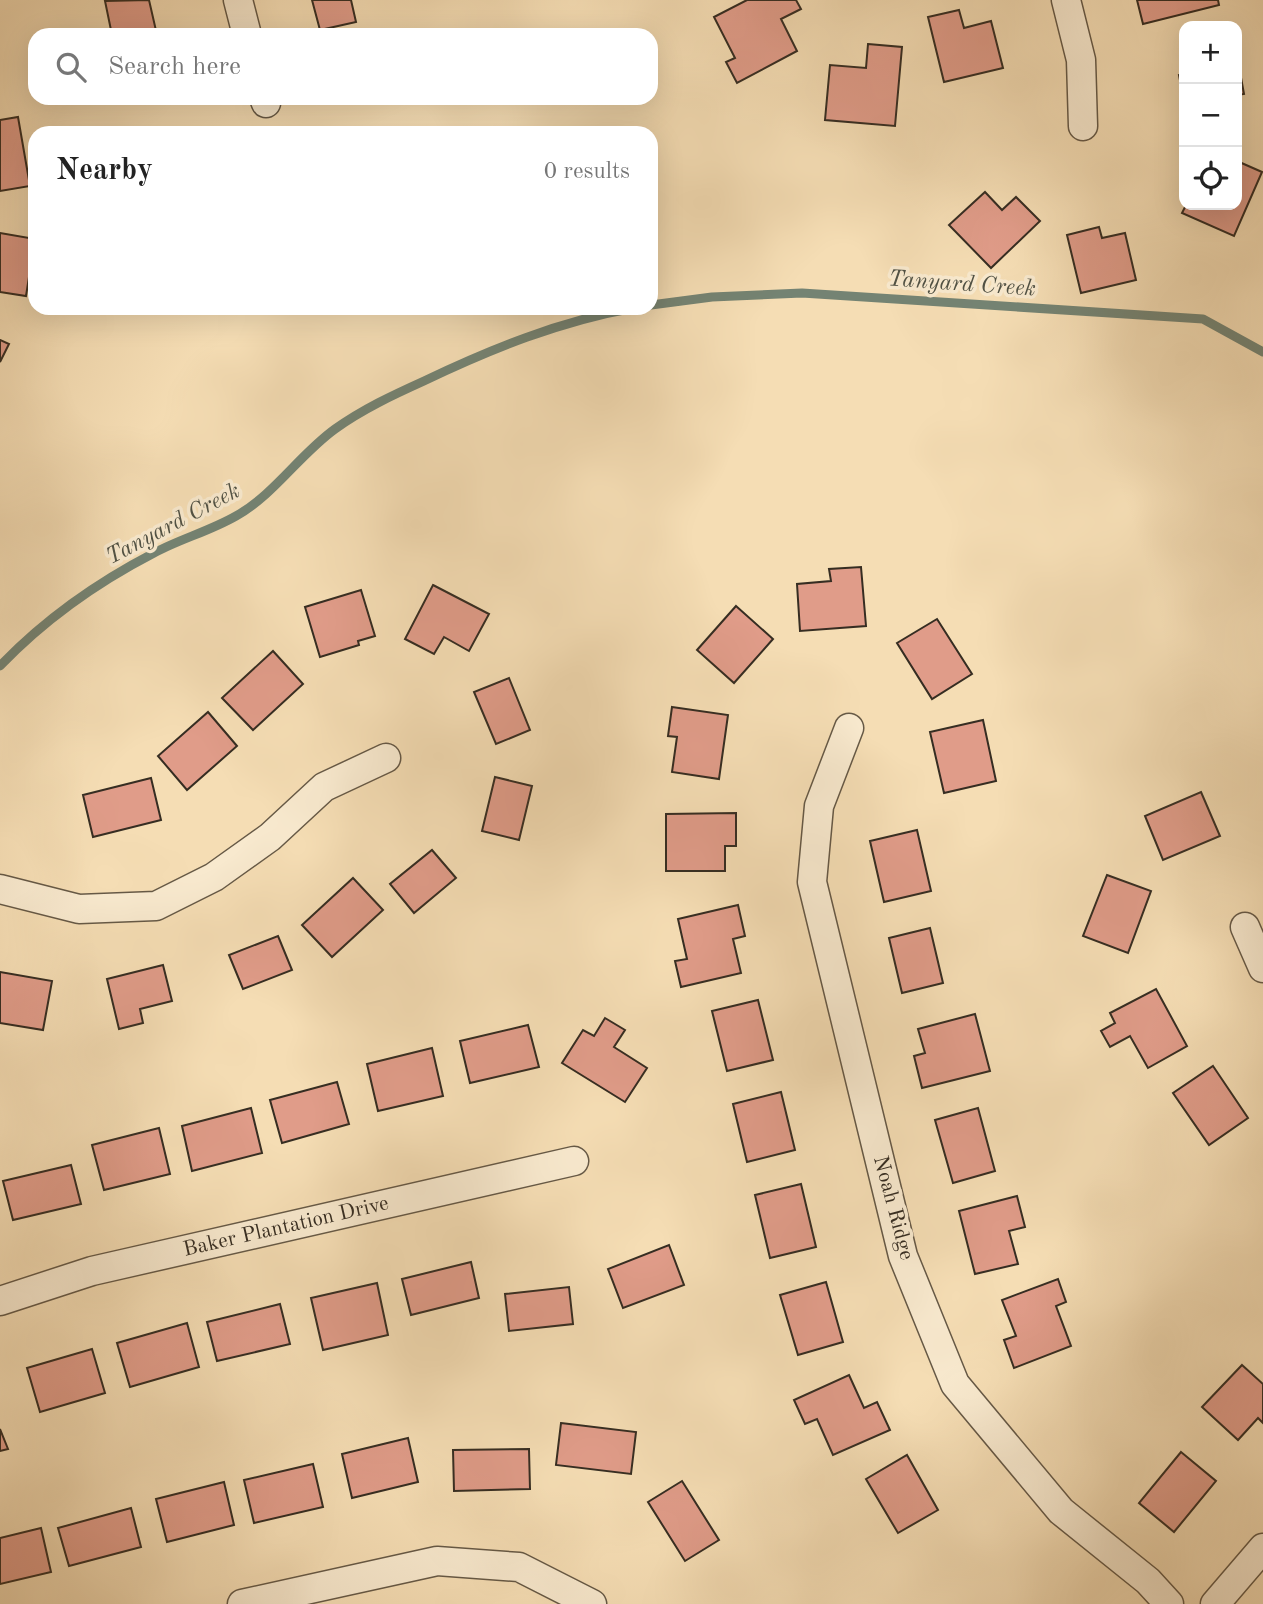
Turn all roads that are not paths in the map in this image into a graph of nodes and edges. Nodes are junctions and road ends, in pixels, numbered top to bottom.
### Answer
1 (238, 0) edge
2 (1066, 0) edge
3 (245, 28) edge
4 (1083, 126) dead end
5 (849, 728) dead end
6 (386, 758) dead end
7 (0, 889) edge
8 (1245, 927) dead end
9 (1263, 968) edge
10 (574, 1161) dead end
11 (0, 1301) edge
12 (1263, 1548) edge
13 (242, 1604) edge
14 (592, 1604) edge
15 (1169, 1604) edge
16 (1215, 1604) edge

1 - 3 street
2 - 4 street
5 - 15 street, Noah Ridge
6 - 7 street
8 - 9 street
10 - 11 street, Baker Plantation Drive
12 - 16 street
13 - 14 street

